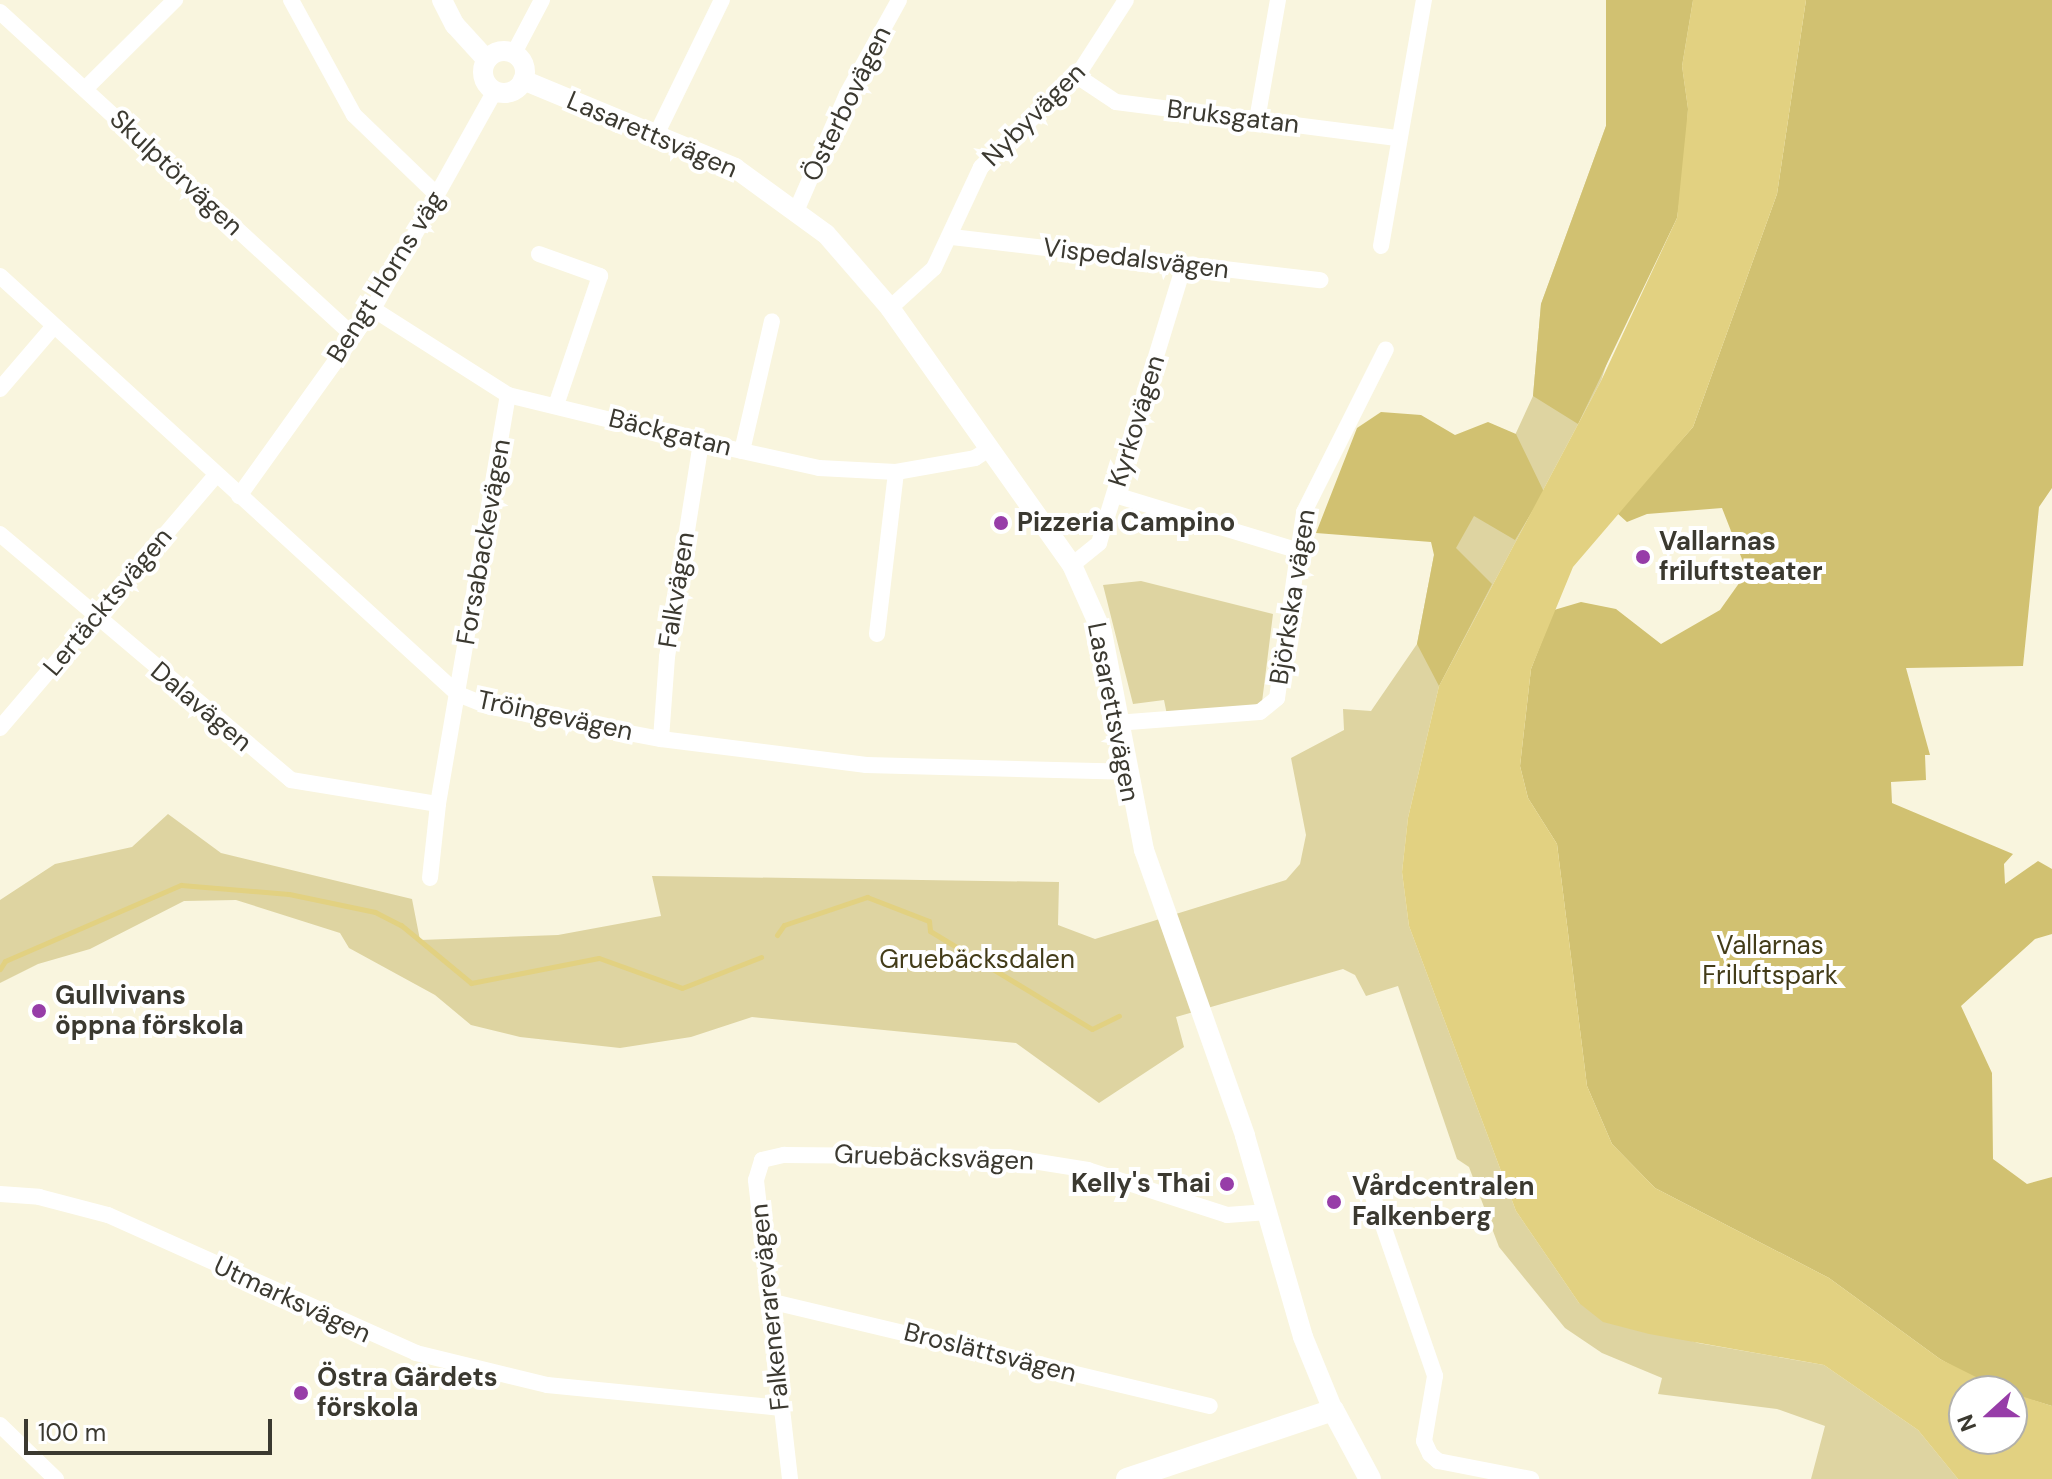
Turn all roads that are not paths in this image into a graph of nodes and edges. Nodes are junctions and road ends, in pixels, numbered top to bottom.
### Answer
1 (175, 0) edge
2 (291, 0) edge
3 (442, 0) edge
4 (542, 0) edge
5 (722, 0) edge
6 (899, 0) edge
7 (1126, 0) edge
8 (1278, 0) edge
9 (1424, 0) edge
10 (0, 12) edge
11 (514, 53) junction
12 (487, 60) junction
13 (1077, 76) junction
14 (523, 80) junction
15 (85, 89) junction
16 (495, 91) junction
17 (1257, 120) junction
18 (657, 133) junction
19 (1397, 138) junction
20 (437, 195) junction
21 (797, 209) junction
22 (952, 237) junction
23 (1381, 246) dead end
24 (539, 254) dead end
25 (1184, 265) junction
26 (0, 276) edge
27 (1320, 280) dead end
28 (890, 308) junction
29 (373, 309) junction
30 (772, 321) dead end
31 (54, 326) junction
32 (353, 335) junction
33 (1386, 349) dead end
34 (0, 389) edge
35 (508, 395) junction
36 (556, 405) junction
37 (701, 442) junction
38 (989, 449) junction
39 (742, 451) junction
40 (896, 472) junction
41 (215, 476) junction
42 (1115, 495) junction
43 (239, 496) junction
44 (0, 534) edge
45 (1296, 550) junction
46 (1072, 565) junction
47 (94, 618) junction
48 (877, 634) dead end
49 (458, 694) junction
50 (1116, 723) junction
51 (0, 728) edge
52 (661, 739) junction
53 (1126, 772) junction
54 (438, 804) junction
55 (430, 878) dead end
56 (784, 1155) joint
57 (1369, 1185) dead end
58 (0, 1194) edge
59 (1268, 1212) junction
60 (769, 1301) junction
61 (1210, 1406) dead end
62 (781, 1408) junction
63 (1333, 1410) junction
64 (0, 1425) edge
65 (1163, 1473) edge
66 (1506, 1477) edge
67 (56, 1479) edge
68 (790, 1479) edge
69 (1127, 1479) edge
70 (1370, 1479) edge
71 (1531, 1479) edge

1 - 15 street
2 - 20 street
3 - 12 street
4 - 11 street
5 - 18 street
6 - 21 street, Österbovägen
7 - 13 street, Nybyvägen
8 - 17 street
9 - 19 street
10 - 15 street, Skulptörvägen
11 - 12 street
11 - 14 street
12 - 16 street
13 - 17 street, Bruksgatan
13 - 22 street, Nybyvägen
14 - 16 street
14 - 18 street, Lasarettsvägen
15 - 32 street, Skulptörvägen
16 - 20 street, Bengt Horns väg
17 - 19 street, Bruksgatan
18 - 21 street, Lasarettsvägen
19 - 23 street
20 - 29 street, Bengt Horns väg
21 - 28 street, Lasarettsvägen
22 - 25 street, Vispedalsvägen
22 - 28 street, Nybyvägen
24 - 36 street
25 - 27 street, Vispedalsvägen
25 - 42 street, Kyrkovägen
26 - 31 street, Tröingevägen
28 - 38 street, Lasarettsvägen
29 - 32 street, Bengt Horns väg
29 - 35 street, Bäckgatan
30 - 39 street
31 - 34 street
31 - 41 street, Tröingevägen
32 - 43 street, Bengt Horns väg
33 - 45 street, Björkska vägen
35 - 36 street, Bäckgatan
35 - 49 street, Forsabackevägen
36 - 37 street, Bäckgatan
37 - 39 street, Bäckgatan
37 - 52 street, Falkvägen
38 - 40 street, Bäckgatan
38 - 46 street, Lasarettsvägen
39 - 40 street, Bäckgatan
40 - 48 street
41 - 43 street, Tröingevägen
41 - 47 street, Lertäcktsvägen
42 - 45 street
42 - 46 street, Kyrkovägen
43 - 49 street, Tröingevägen
44 - 47 street, Dalavägen
45 - 50 street, Björkska vägen
46 - 50 street, Lasarettsvägen
47 - 51 street, Lertäcktsvägen
47 - 54 street, Dalavägen
49 - 52 street, Tröingevägen
49 - 54 street, Forsabackevägen
50 - 53 street, Lasarettsvägen
52 - 53 street, Tröingevägen
53 - 59 street, Lasarettsvägen
54 - 55 street, Forsabackevägen
56 - 59 street, Gruebäcksvägen
56 - 60 street, Falkenerarevägen
57 - 66 street
58 - 62 street, Utmarksvägen
59 - 63 street, Lasarettsvägen
60 - 61 street, Broslättsvägen
60 - 62 street, Falkenerarevägen
62 - 68 street, Falkenerarevägen
63 - 65 main road
63 - 70 main road, Lasarettsvägen
64 - 67 street
65 - 69 main road
66 - 71 street

